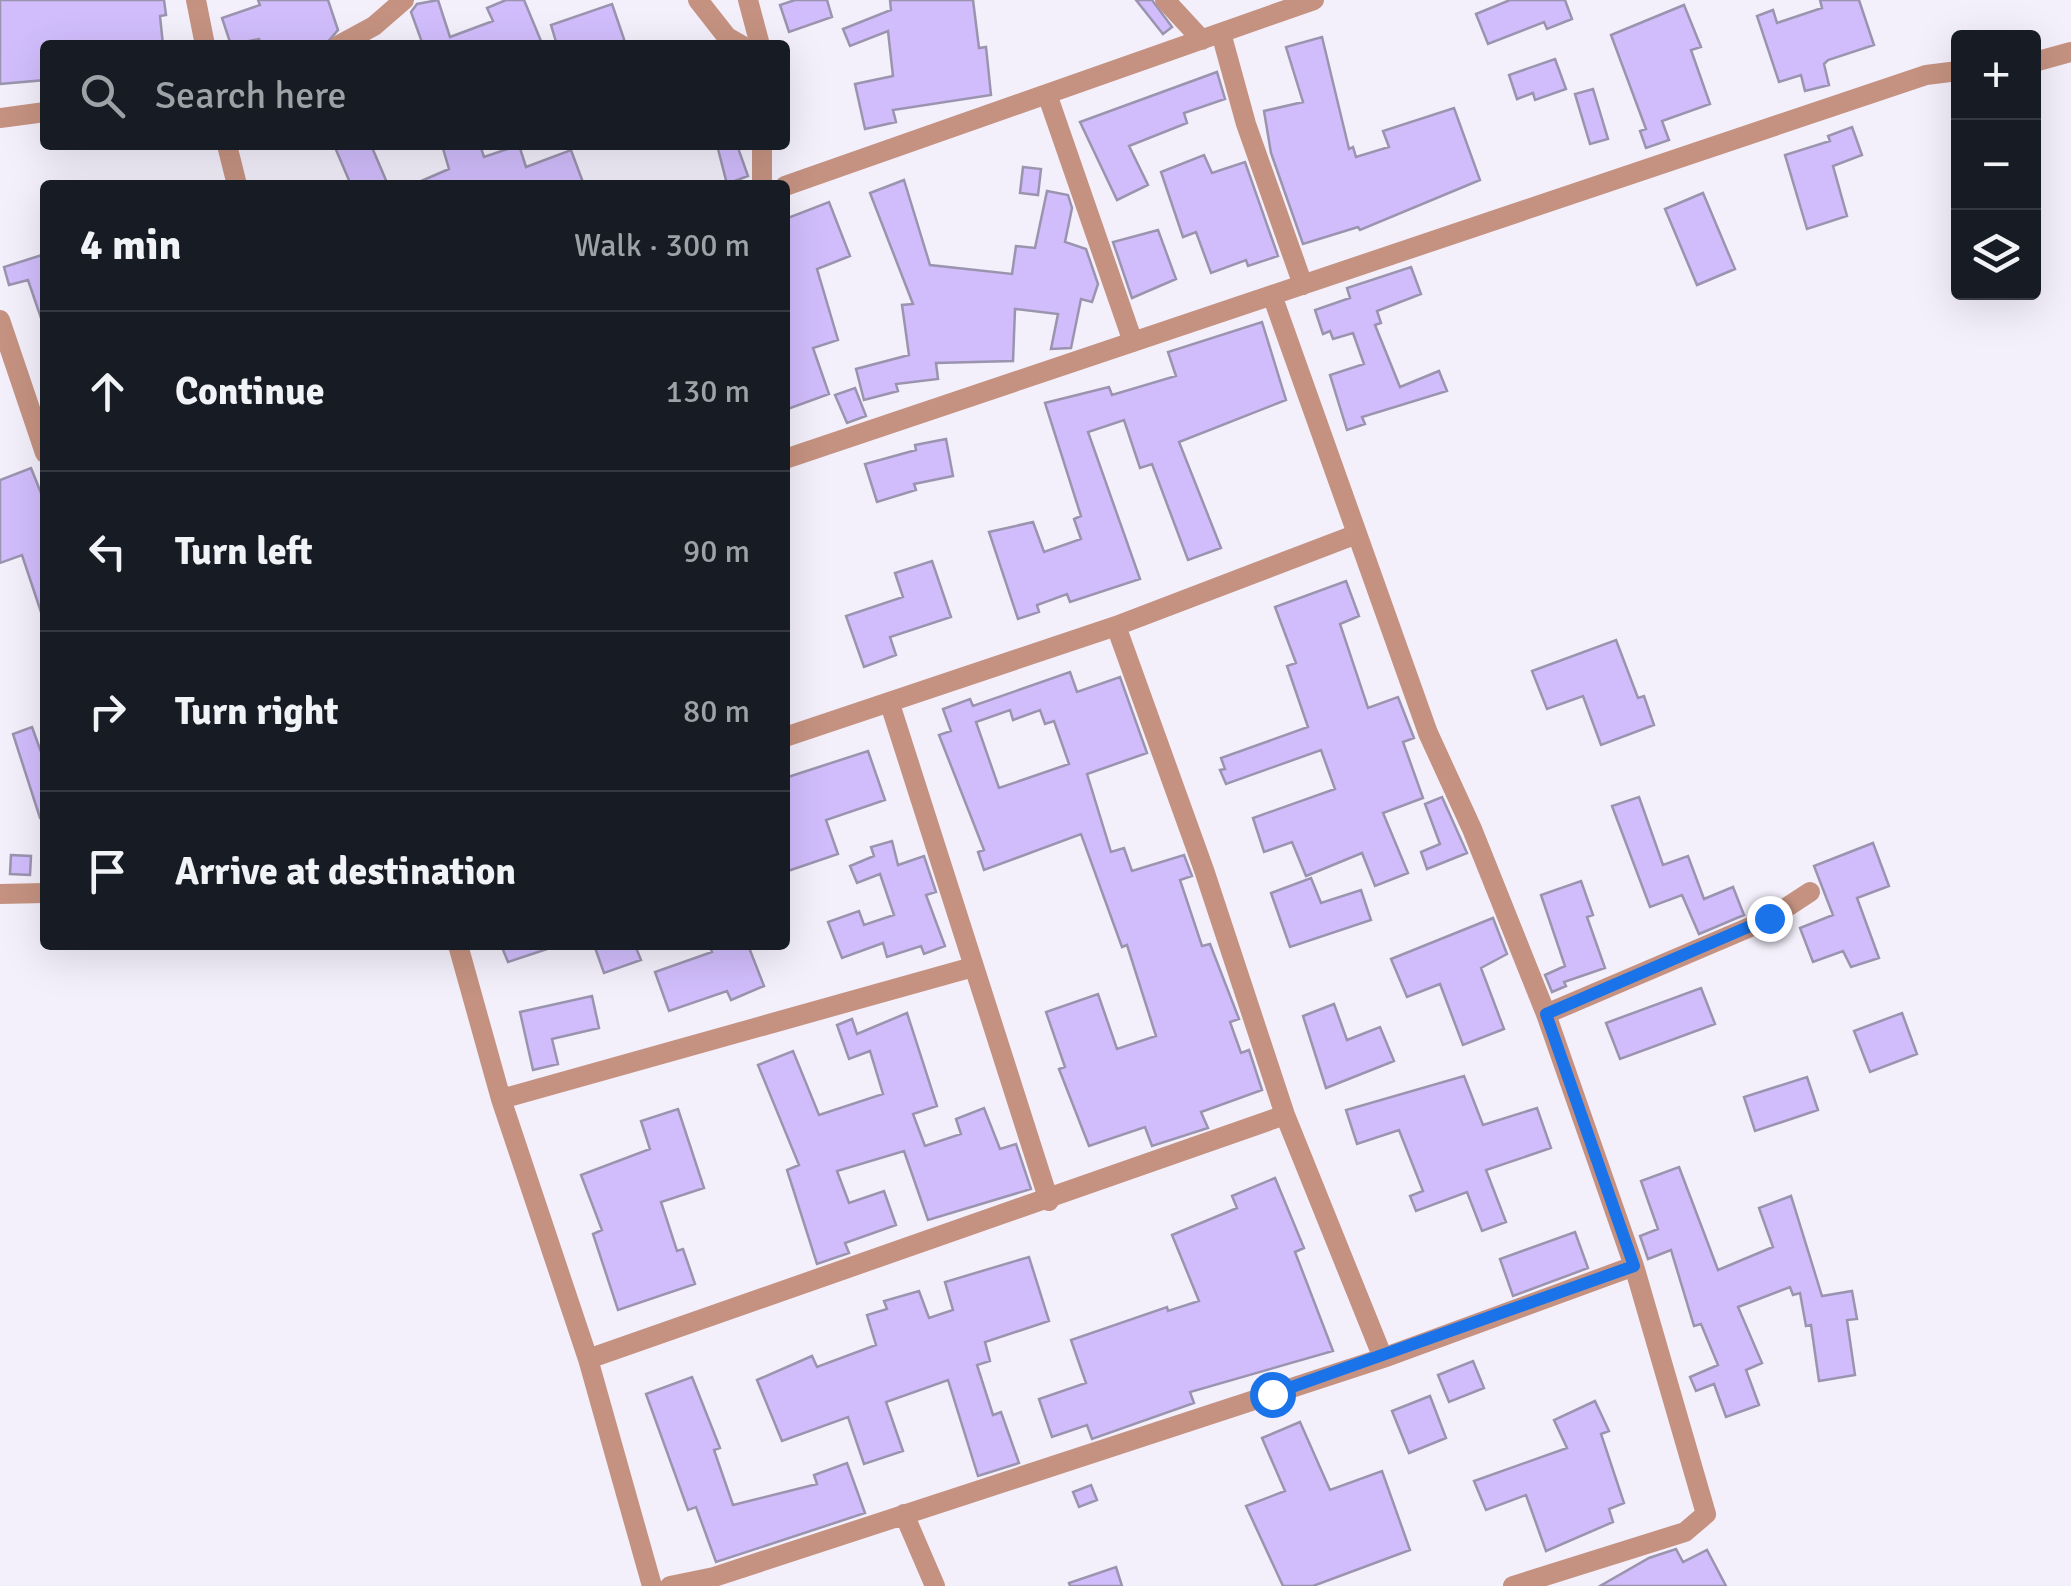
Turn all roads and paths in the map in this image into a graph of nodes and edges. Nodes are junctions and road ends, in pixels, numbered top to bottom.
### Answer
1 (196, 0) edge
2 (404, 0) edge
3 (698, 0) edge
4 (748, 0) edge
5 (1165, 0) edge
6 (1314, 0) edge
7 (1212, 36) junction
8 (204, 40) edge
9 (348, 40) edge
10 (733, 40) edge
11 (759, 40) edge
12 (2071, 52) edge
13 (2041, 60) edge
14 (1951, 73) edge
15 (1047, 94) junction
16 (40, 113) edge
17 (0, 118) edge
18 (228, 150) edge
19 (762, 150) edge
20 (236, 180) edge
21 (762, 180) edge
22 (790, 184) edge
23 (1303, 285) junction
24 (1272, 296) junction
25 (0, 320) edge
26 (1133, 342) junction
27 (40, 438) edge
28 (790, 457) edge
29 (1357, 534) junction
30 (1116, 626) junction
31 (890, 704) junction
32 (790, 736) edge
33 (40, 892) edge
34 (1810, 892) dead end
35 (0, 894) edge
36 (459, 950) edge
37 (974, 968) junction
38 (1546, 1014) junction
39 (501, 1098) junction
40 (1285, 1116) junction
41 (1049, 1202) junction
42 (1634, 1266) junction
43 (1383, 1358) junction
44 (588, 1359) junction
45 (904, 1514) junction
46 (652, 1586) edge
47 (670, 1586) edge
48 (935, 1586) edge
49 (1513, 1586) edge

1 - 8 street
2 - 9 street
3 - 10 street
4 - 11 street
5 - 7 street
6 - 7 street
7 - 15 street
7 - 23 street
12 - 13 street
14 - 23 street
15 - 22 street
15 - 26 street
16 - 17 street
18 - 20 street
19 - 21 street
23 - 24 street
24 - 26 street
24 - 29 street
25 - 27 street
26 - 28 street
29 - 30 street
29 - 38 street
30 - 31 street
30 - 40 street
31 - 32 street
31 - 37 street
33 - 35 street
34 - 38 street
36 - 39 street
37 - 39 street
37 - 41 street
38 - 42 street
39 - 44 street
40 - 41 street
40 - 43 street
41 - 44 street
42 - 43 street
42 - 49 street
43 - 45 street
44 - 46 street
45 - 47 street
45 - 48 street

